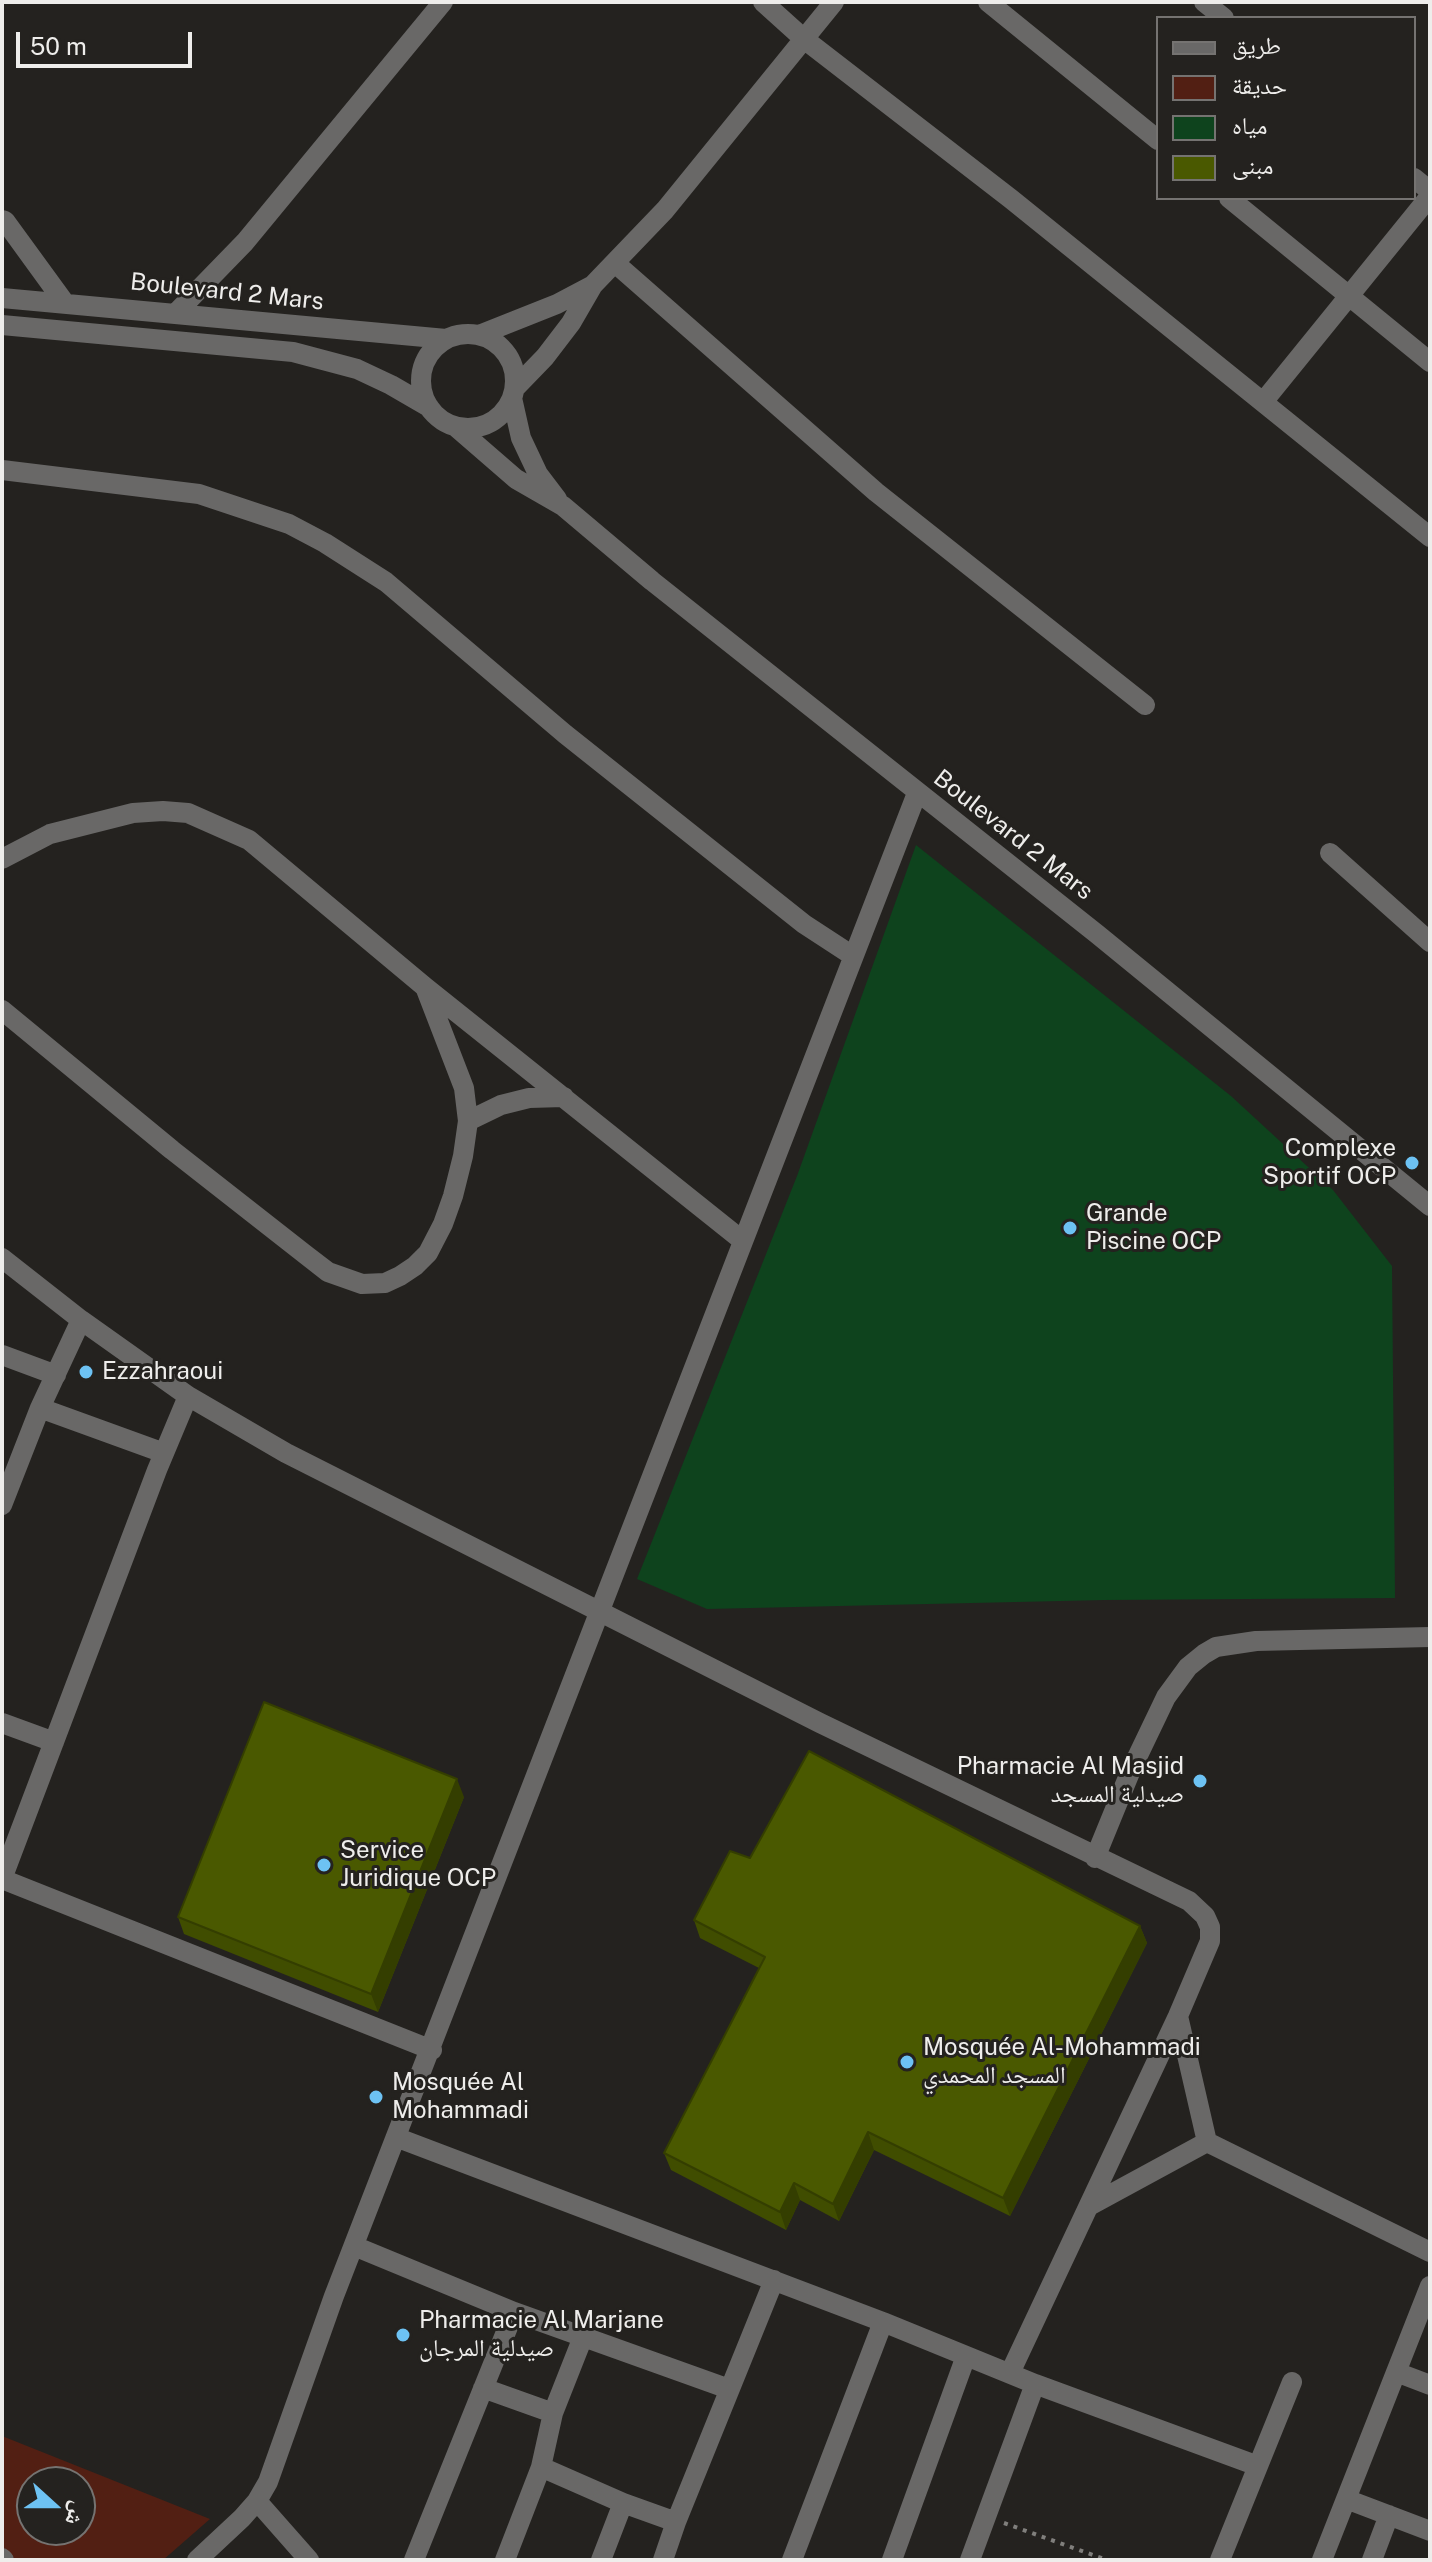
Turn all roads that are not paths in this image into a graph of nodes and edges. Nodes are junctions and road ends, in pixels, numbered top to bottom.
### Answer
1 (443, 2) edge
2 (763, 2) edge
3 (834, 2) edge
4 (988, 2) edge
5 (1204, 2) edge
6 (1222, 16) edge
7 (804, 39) junction
8 (1156, 138) edge
9 (1430, 194) edge
10 (1231, 200) edge
11 (2, 220) edge
12 (615, 263) junction
13 (593, 285) junction
14 (1350, 297) junction
15 (2, 298) edge
16 (64, 302) junction
17 (177, 312) junction
18 (2, 325) edge
19 (479, 335) junction
20 (446, 339) junction
21 (1430, 362) edge
22 (513, 393) junction
23 (1263, 402) junction
24 (429, 407) junction
25 (456, 427) junction
26 (2, 470) edge
27 (563, 506) junction
28 (1430, 537) edge
29 (1145, 705) dead end
30 (917, 793) junction
31 (1330, 853) dead end
32 (2, 859) edge
33 (1430, 942) edge
34 (853, 956) junction
35 (425, 987) junction
36 (2, 1010) edge
37 (564, 1097) junction
38 (468, 1121) junction
39 (1430, 1206) edge
40 (743, 1241) junction
41 (2, 1258) edge
42 (81, 1320) junction
43 (2, 1355) edge
44 (56, 1375) junction
45 (188, 1396) junction
46 (40, 1408) junction
47 (164, 1453) junction
48 (4, 1496) edge
49 (599, 1610) junction
50 (1430, 1637) edge
51 (2, 1723) edge
52 (54, 1742) junction
53 (1095, 1858) junction
54 (1178, 2016) junction
55 (432, 2050) junction
56 (398, 2138) junction
57 (1207, 2142) junction
58 (1091, 2205) junction
59 (354, 2246) junction
60 (1430, 2252) edge
61 (774, 2280) junction
62 (1430, 2286) edge
63 (514, 2312) junction
64 (883, 2322) junction
65 (583, 2337) junction
66 (966, 2356) junction
67 (1396, 2372) junction
68 (1010, 2373) junction
69 (1292, 2382) dead end
70 (1035, 2384) junction
71 (1430, 2385) edge
72 (483, 2388) junction
73 (729, 2389) junction
74 (553, 2413) junction
75 (1258, 2466) junction
76 (541, 2467) junction
77 (1346, 2499) junction
78 (257, 2501) junction
79 (623, 2503) junction
80 (1389, 2515) junction
81 (676, 2522) junction
82 (1430, 2531) edge
83 (197, 2560) edge
84 (309, 2560) edge
85 (414, 2560) edge
86 (505, 2560) edge
87 (601, 2560) edge
88 (663, 2560) edge
89 (792, 2560) edge
90 (892, 2560) edge
91 (970, 2560) edge
92 (1220, 2560) edge
93 (1322, 2560) edge
94 (1372, 2560) edge

1 - 17 street
2 - 7 street
3 - 7 street
4 - 8 street
5 - 6 street
7 - 12 street
7 - 23 street
9 - 14 street
10 - 14 street
11 - 16 street
12 - 13 street
12 - 29 street
13 - 19 street
13 - 22 street
14 - 21 street
14 - 23 street
15 - 16 street, Boulevard 2 Mars
16 - 17 street, Boulevard 2 Mars
17 - 20 street, Boulevard 2 Mars
18 - 24 street
19 - 20 street
19 - 22 street
20 - 24 street
22 - 25 street
22 - 27 street
23 - 28 street
24 - 25 street
25 - 27 street
26 - 34 street
27 - 30 street, Boulevard 2 Mars
30 - 34 street
30 - 39 street, Boulevard 2 Mars
31 - 33 street
32 - 35 street
34 - 40 street
35 - 37 street
35 - 38 street
36 - 38 street
37 - 38 street
37 - 40 street
40 - 49 street
41 - 42 street
42 - 44 street
42 - 45 street
43 - 44 street
44 - 46 street
45 - 47 street
45 - 49 street
46 - 47 street
46 - 48 street
47 - 52 street
49 - 53 street
49 - 55 street
50 - 53 street
51 - 52 street
52 - 55 street
53 - 54 street
54 - 57 street
54 - 58 street
55 - 56 street
56 - 59 street
56 - 61 street
57 - 58 street
57 - 60 street
58 - 68 street
59 - 63 street
59 - 78 street
61 - 64 street
61 - 73 street
62 - 67 street
63 - 65 street
63 - 72 street
64 - 66 street
64 - 89 street
65 - 73 street
65 - 74 street
66 - 68 street
66 - 90 street
67 - 71 street
67 - 77 street
68 - 70 street
69 - 75 street
70 - 75 street
70 - 91 street
72 - 74 street
72 - 85 street
73 - 81 street
74 - 76 street
75 - 92 street
76 - 79 street
76 - 86 street
77 - 80 street
77 - 93 street
78 - 83 street
78 - 84 street
79 - 81 street
79 - 87 street
80 - 82 street
80 - 94 street
81 - 88 street

